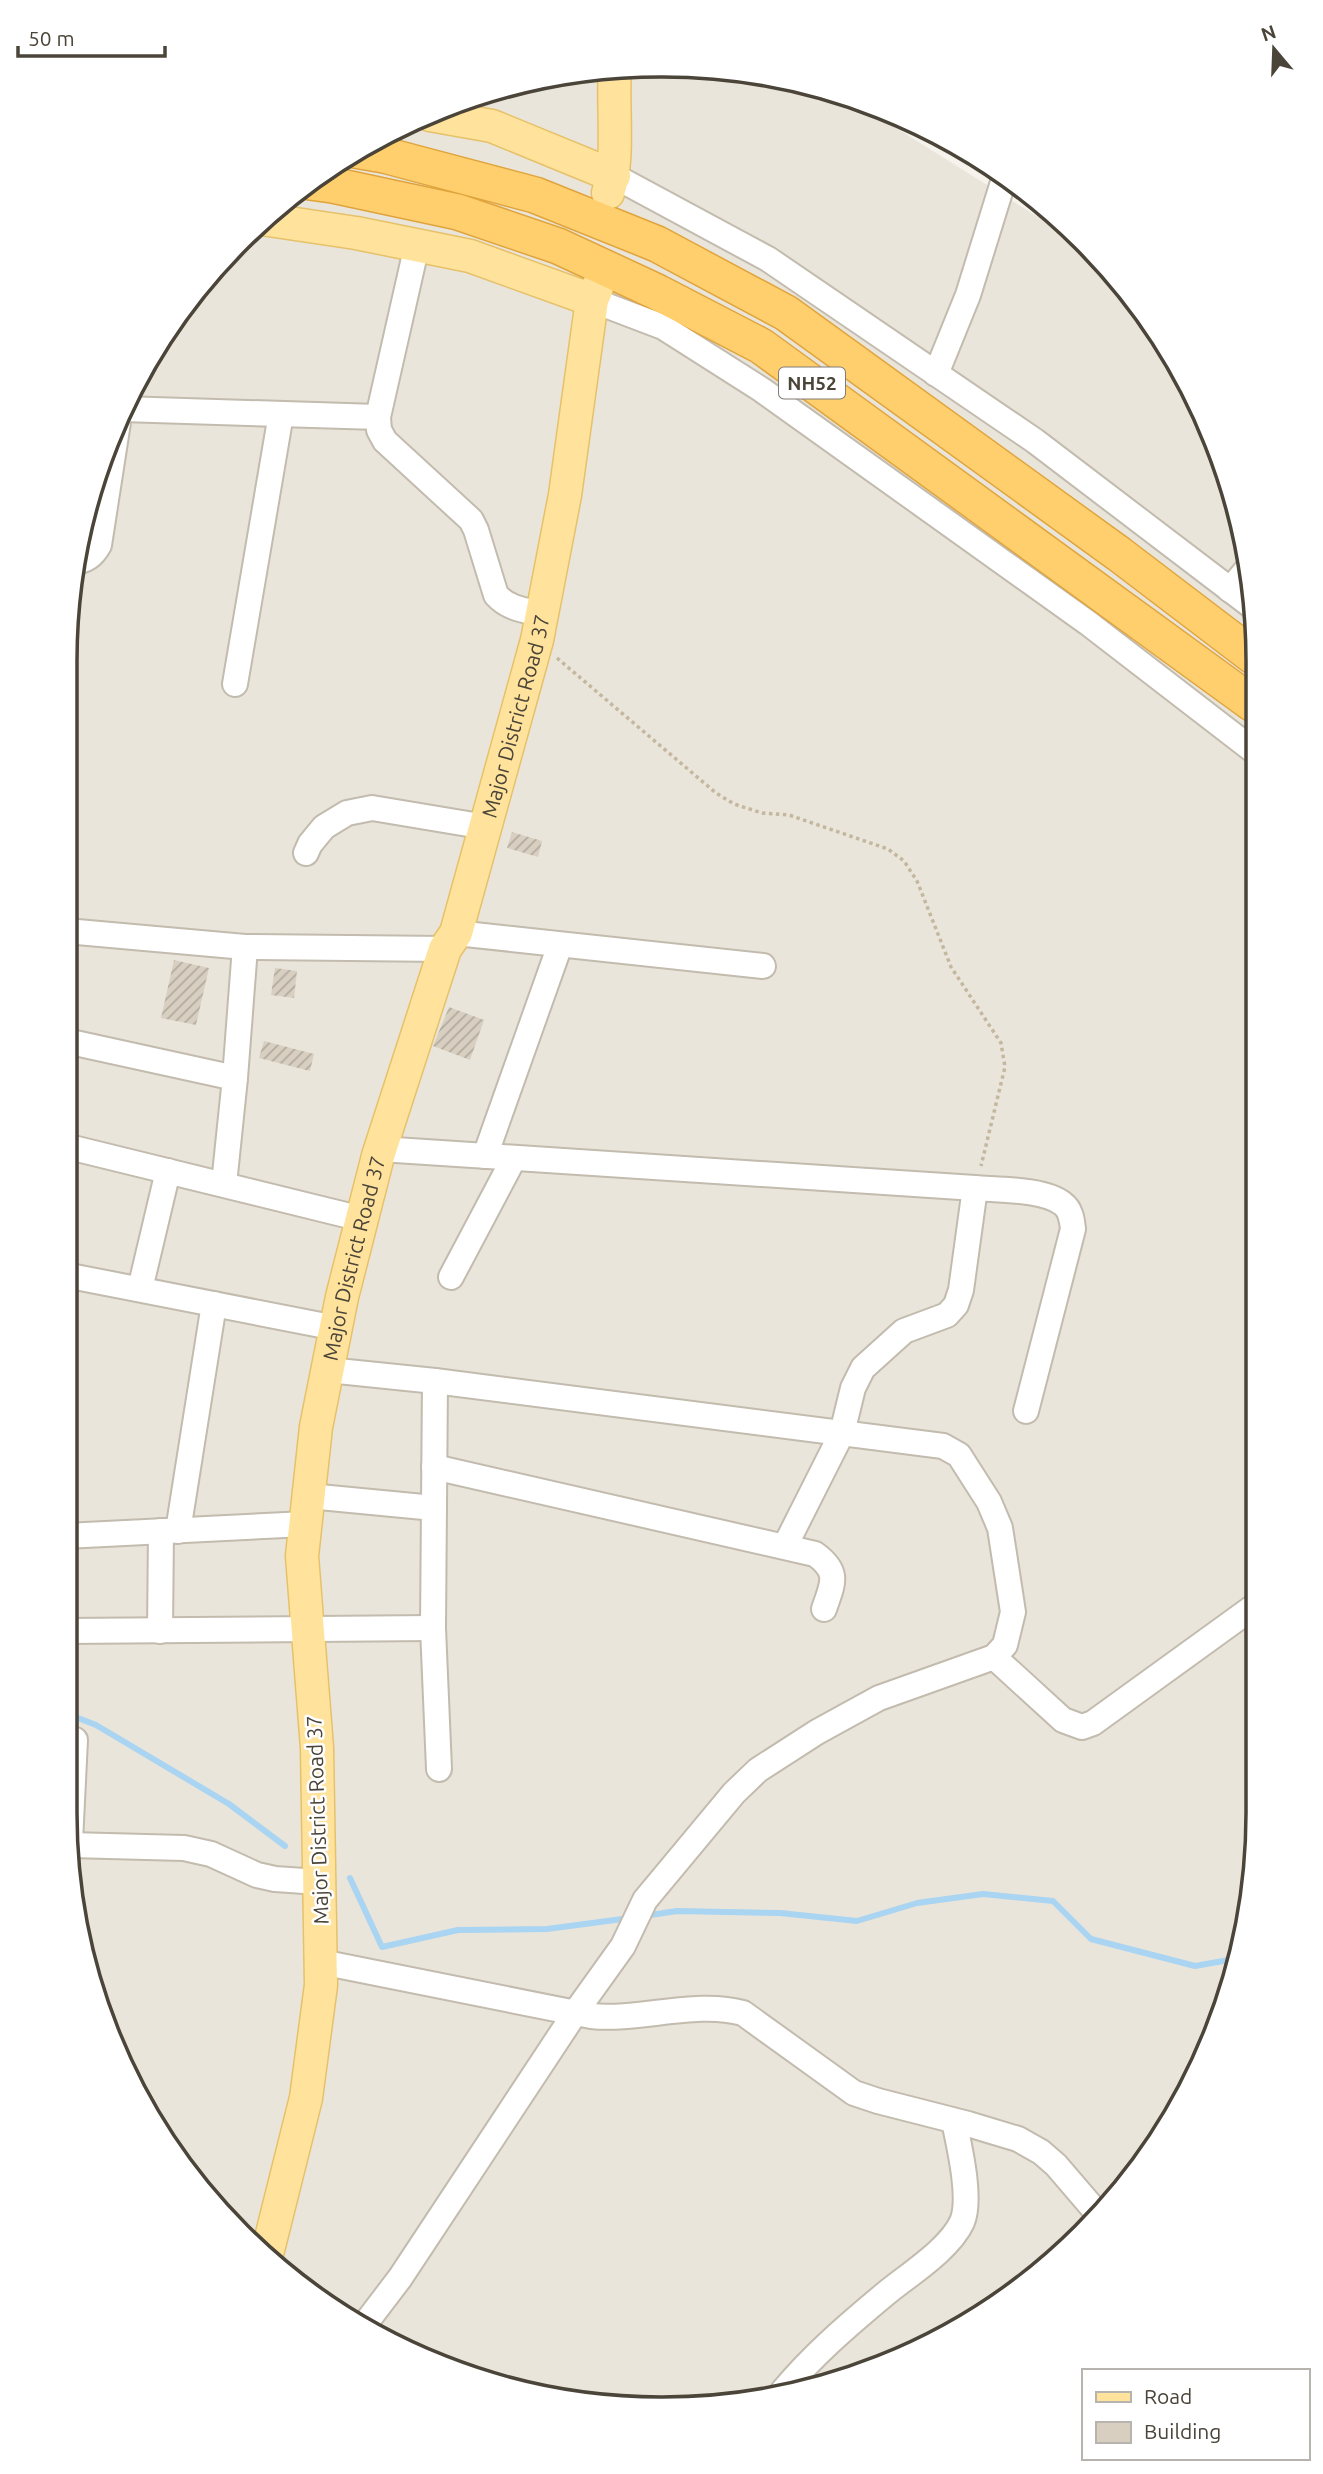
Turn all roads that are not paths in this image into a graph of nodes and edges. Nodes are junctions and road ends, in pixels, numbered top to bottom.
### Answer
1 (614, 79) edge
2 (446, 118) edge
3 (373, 153) edge
4 (325, 184) edge
5 (611, 186) junction
6 (1002, 187) edge
7 (277, 221) edge
8 (417, 246) junction
9 (594, 294) junction
10 (936, 374) junction
11 (134, 409) edge
12 (281, 414) junction
13 (378, 417) junction
14 (112, 464) edge
15 (86, 559) edge
16 (1240, 578) edge
17 (1230, 590) junction
18 (1242, 599) edge
19 (539, 627) junction
20 (1246, 650) edge
21 (235, 684) dead end
22 (1246, 698) edge
23 (1246, 745) edge
24 (486, 827) junction
25 (306, 853) dead end
26 (77, 932) edge
27 (450, 941) junction
28 (560, 945) junction
29 (245, 947) junction
30 (763, 966) dead end
31 (77, 1043) edge
32 (236, 1078) junction
33 (77, 1149) edge
34 (380, 1149) junction
35 (485, 1156) junction
36 (514, 1158) junction
37 (168, 1171) junction
38 (225, 1184) junction
39 (975, 1188) junction
40 (362, 1219) junction
41 (77, 1277) edge
42 (451, 1277) dead end
43 (140, 1289) junction
44 (214, 1304) junction
45 (336, 1328) junction
46 (328, 1370) junction
47 (435, 1381) junction
48 (1026, 1411) dead end
49 (842, 1433) junction
50 (434, 1468) junction
51 (434, 1508) junction
52 (307, 1510) junction
53 (169, 1531) junction
54 (77, 1535) edge
55 (785, 1546) junction
56 (824, 1609) dead end
57 (1246, 1612) edge
58 (433, 1628) junction
59 (308, 1629) junction
60 (160, 1630) junction
61 (77, 1632) edge
62 (993, 1657) junction
63 (439, 1769) dead end
64 (78, 1844) edge
65 (319, 1882) junction
66 (321, 1962) junction
67 (575, 2013) junction
68 (954, 2120) junction
69 (1092, 2207) edge
70 (269, 2246) edge
71 (369, 2319) edge
72 (790, 2383) edge

1 - 5 main road
2 - 5 main road
3 - 20 highway, NH52
4 - 22 highway, NH52
5 - 10 street
6 - 10 street
7 - 8 main road
8 - 9 main road
8 - 13 street
9 - 19 main road, Major District Road 37
9 - 23 street
10 - 17 street
11 - 12 street
12 - 13 street
12 - 21 street
13 - 19 street
14 - 15 street
16 - 17 street
17 - 18 street
19 - 24 main road, Major District Road 37
24 - 25 street
24 - 27 main road, Major District Road 37
26 - 29 street
27 - 28 street
27 - 29 street
27 - 34 main road, Major District Road 37
28 - 30 street
28 - 35 street
29 - 32 street
31 - 32 street
32 - 38 street
33 - 37 street
34 - 35 street
34 - 40 main road, Major District Road 37
35 - 36 street
36 - 39 street
36 - 42 street
37 - 38 street
37 - 43 street
38 - 40 street
39 - 48 street
39 - 49 street
40 - 45 main road, Major District Road 37
41 - 43 street
43 - 44 street
44 - 45 street
44 - 53 street
45 - 46 main road, Major District Road 37
46 - 47 street
46 - 52 main road, Major District Road 37
47 - 49 street
47 - 50 street
49 - 55 street
49 - 62 street
50 - 51 street
50 - 55 street
51 - 52 street
51 - 58 street
52 - 53 street
52 - 59 main road, Major District Road 37
53 - 54 street
53 - 60 street
55 - 56 street
57 - 62 street
58 - 59 street
58 - 63 street
59 - 60 street
59 - 65 main road, Major District Road 37
60 - 61 street
62 - 67 street
64 - 65 street
65 - 66 main road, Major District Road 37
66 - 67 street
66 - 70 main road, Major District Road 37
67 - 68 street
67 - 71 street
68 - 69 street
68 - 72 street

